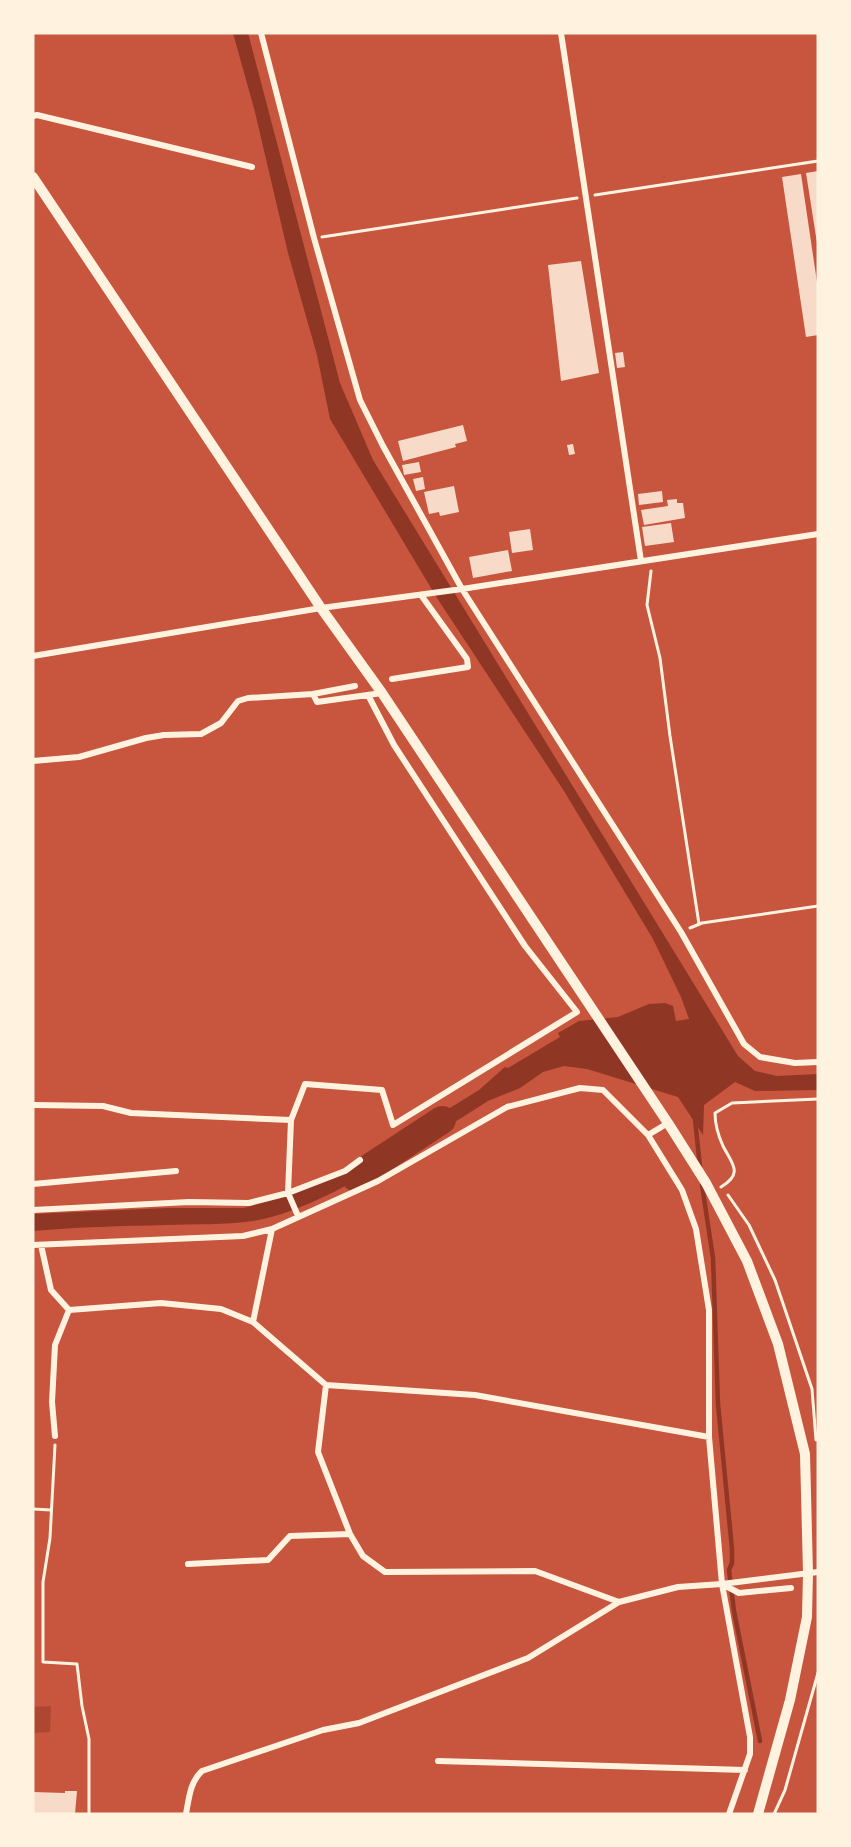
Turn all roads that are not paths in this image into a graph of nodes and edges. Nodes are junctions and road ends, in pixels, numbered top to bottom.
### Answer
1 (261, 33) edge
2 (561, 33) edge
3 (33, 116) edge
4 (252, 167) dead end
5 (33, 177) edge
6 (818, 534) edge
7 (641, 561) junction
8 (459, 590) junction
9 (424, 594) junction
10 (321, 608) junction
11 (33, 656) edge
12 (392, 680) dead end
13 (355, 686) dead end
14 (382, 693) junction
15 (313, 694) junction
16 (368, 695) junction
17 (33, 761) edge
18 (818, 1062) edge
19 (34, 1105) edge
20 (291, 1120) junction
21 (668, 1123) junction
22 (648, 1135) junction
23 (360, 1160) dead end
24 (176, 1171) dead end
25 (33, 1184) edge
26 (289, 1196) junction
27 (33, 1210) edge
28 (297, 1214) junction
29 (272, 1229) junction
30 (33, 1245) edge
31 (41, 1245) junction
32 (69, 1310) junction
33 (253, 1322) junction
34 (326, 1385) junction
35 (55, 1436) road end
36 (709, 1437) junction
37 (350, 1534) junction
38 (188, 1564) dead end
39 (813, 1573) edge
40 (722, 1584) junction
41 (791, 1588) dead end
42 (620, 1602) junction
43 (438, 1761) dead end
44 (745, 1770) junction
45 (186, 1814) edge
46 (729, 1814) edge
47 (758, 1814) edge

1 - 8 street
2 - 7 street
3 - 4 street
5 - 10 main road
6 - 7 street
7 - 8 street
8 - 9 street
8 - 18 street
9 - 10 street
9 - 12 street
10 - 11 street
10 - 14 main road
13 - 15 street
14 - 16 street
14 - 21 main road
15 - 16 street
15 - 17 street
16 - 20 street
19 - 20 street
20 - 26 street
21 - 22 street
21 - 39 main road
22 - 28 street
22 - 36 street
23 - 26 street
24 - 25 street
26 - 27 street
26 - 28 street
28 - 29 street
29 - 31 street
29 - 33 street
30 - 31 street
31 - 32 street
32 - 33 street
32 - 35 street
33 - 34 street
34 - 36 street
34 - 37 street
36 - 40 street
37 - 38 street
37 - 42 street
39 - 40 street
39 - 47 main road
40 - 41 street
40 - 42 street
40 - 44 street
42 - 45 street
43 - 44 street
44 - 46 street

